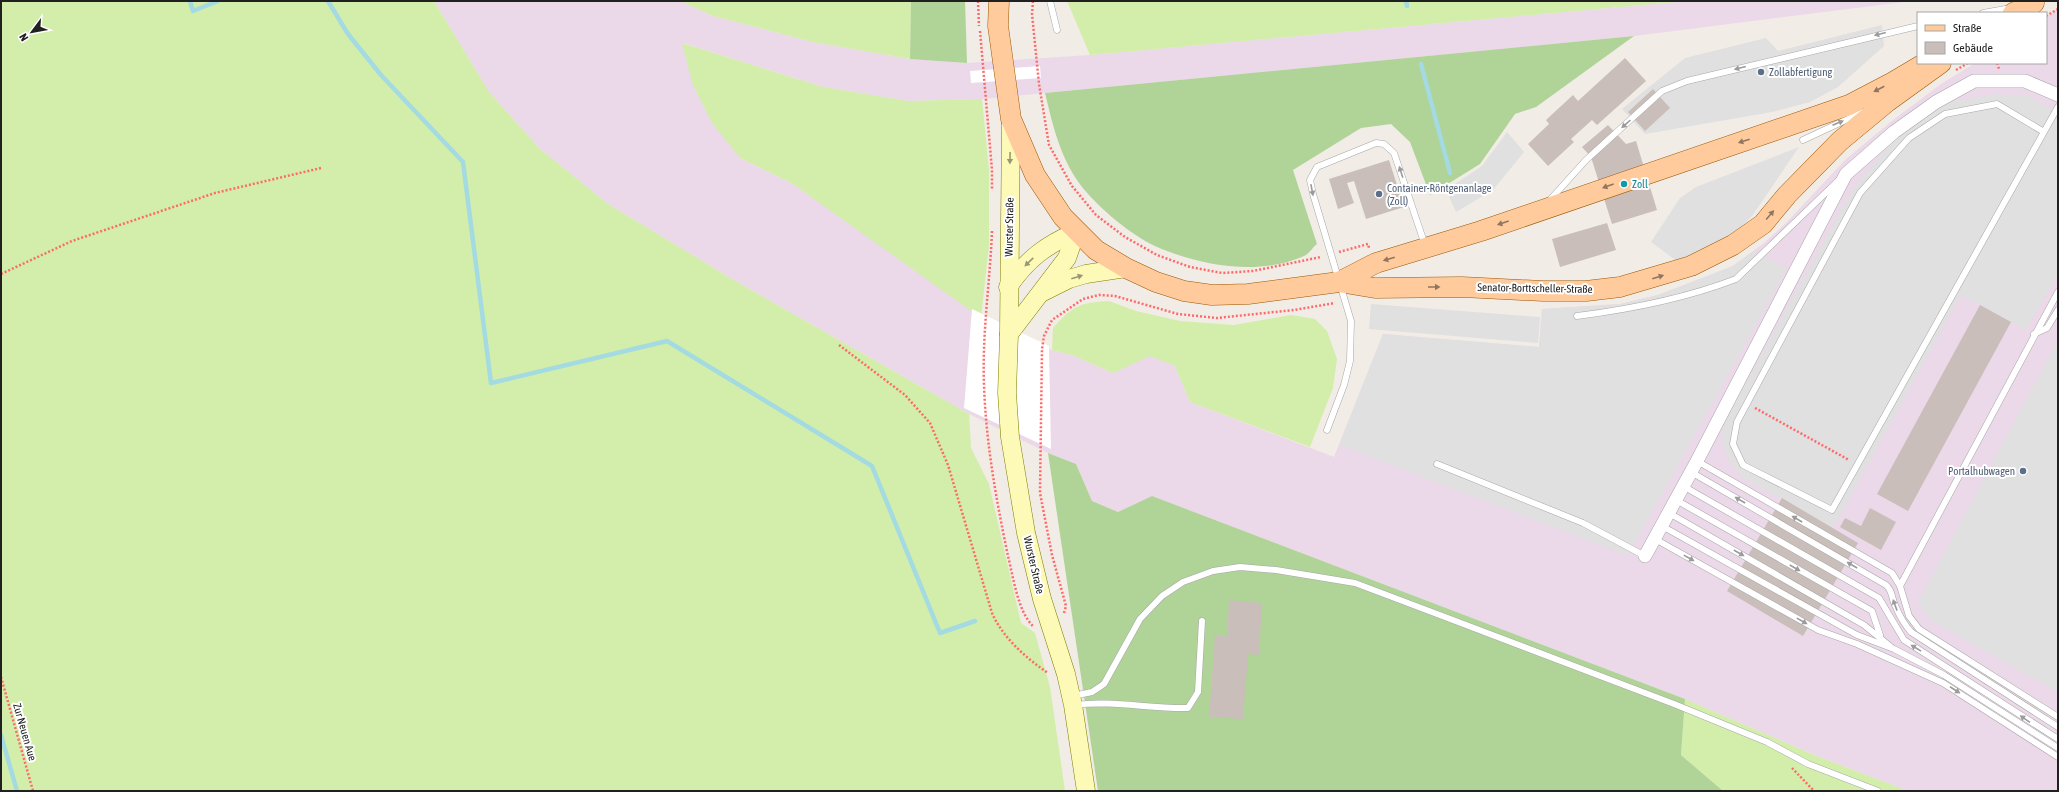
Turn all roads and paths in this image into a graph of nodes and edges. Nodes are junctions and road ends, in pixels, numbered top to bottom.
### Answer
1 (999, 1) edge
2 (1033, 1) edge
3 (1050, 1) edge
4 (2034, 8) edge
5 (2058, 8) edge
6 (1993, 12) edge
7 (2017, 12) edge
8 (1917, 26) edge
9 (1057, 30) dead end
10 (1923, 64) edge
11 (1964, 64) edge
12 (1947, 68) edge
13 (2058, 95) edge
14 (1887, 102) junction
15 (2058, 107) edge
16 (1011, 119) junction
17 (2044, 132) junction
18 (1803, 140) dead end
19 (321, 168) dead end
20 (1846, 174) junction
21 (1540, 211) junction
22 (1076, 232) junction
23 (1426, 248) junction
24 (1331, 254) junction
25 (1376, 263) junction
26 (1126, 268) junction
27 (1, 274) edge
28 (1339, 282) junction
29 (1008, 287) junction
30 (2058, 292) edge
31 (1041, 293) junction
32 (1345, 301) junction
33 (2058, 310) edge
34 (1577, 316) dead end
35 (1009, 334) junction
36 (2034, 334) junction
37 (839, 345) dead end
38 (1747, 404) junction
39 (1327, 430) dead end
40 (1437, 464) dead end
41 (1857, 465) junction
42 (1694, 466) junction
43 (1683, 486) junction
44 (1676, 500) junction
45 (1669, 513) junction
46 (1662, 526) junction
47 (1655, 539) junction
48 (1645, 556) joint
49 (1900, 586) junction
50 (1062, 620) dead end
51 (1202, 621) dead end
52 (1880, 635) junction
53 (1894, 649) junction
54 (1066, 674) junction
55 (1, 678) edge
56 (1072, 701) junction
57 (2058, 717) edge
58 (2058, 727) edge
59 (2058, 740) edge
60 (2058, 748) edge
61 (2058, 757) edge
62 (33, 791) edge
63 (1086, 791) edge
64 (1878, 791) edge

1 - 16 main road, Wurster Straße
2 - 24 path
3 - 9 lane
4 - 5 path
4 - 6 lane
4 - 7 main road
8 -> 21 lane
10 -> 21 main road, Senator-Borttscheller-Straße
11 - 12 path
12 - 14 main road, Senator-Borttscheller-Straße
13 - 20 street
18 -> 14 lane
28 -> 14 main road, Senator-Borttscheller-Straße
15 - 17 lane
16 - 22 main road, Wurster Straße
16 -> 29 main road, Wurster Straße
17 - 38 lane
17 - 41 lane
19 - 27 path
20 - 34 lane
20 - 42 street
21 -> 23 main road, Senator-Borttscheller-Straße
22 - 26 main road, Senator-Borttscheller-Straße
22 -> 29 main road
22 - 31 main road
23 -> 24 lane
23 -> 25 main road, Senator-Borttscheller-Straße
24 - 25 path
24 - 28 lane
25 - 28 main road, Senator-Borttscheller-Straße
26 - 28 main road, Senator-Borttscheller-Straße
31 -> 26 main road
28 - 32 lane
29 - 35 main road, Wurster Straße
30 - 36 lane
31 - 35 main road
32 - 39 lane
32 - 50 path
33 - 36 lane
35 - 54 main road, Wurster Straße
36 - 49 lane
37 - 54 path
38 - 41 path
38 - 41 lane
40 - 48 lane
42 - 43 street
49 -> 42 lane
58 -> 42 lane
43 - 44 street
59 -> 43 lane
44 - 45 street
44 -> 52 lane
45 - 46 street
45 -> 52 lane
46 - 47 street
46 - 53 lane
47 - 48 street
47 -> 61 lane
49 - 57 lane
51 - 56 lane
52 - 53 lane
53 - 60 lane
54 - 56 main road, Wurster Straße
55 - 62 path, Zur Neuen Aue
56 - 63 main road, Wurster Straße
56 - 64 lane

